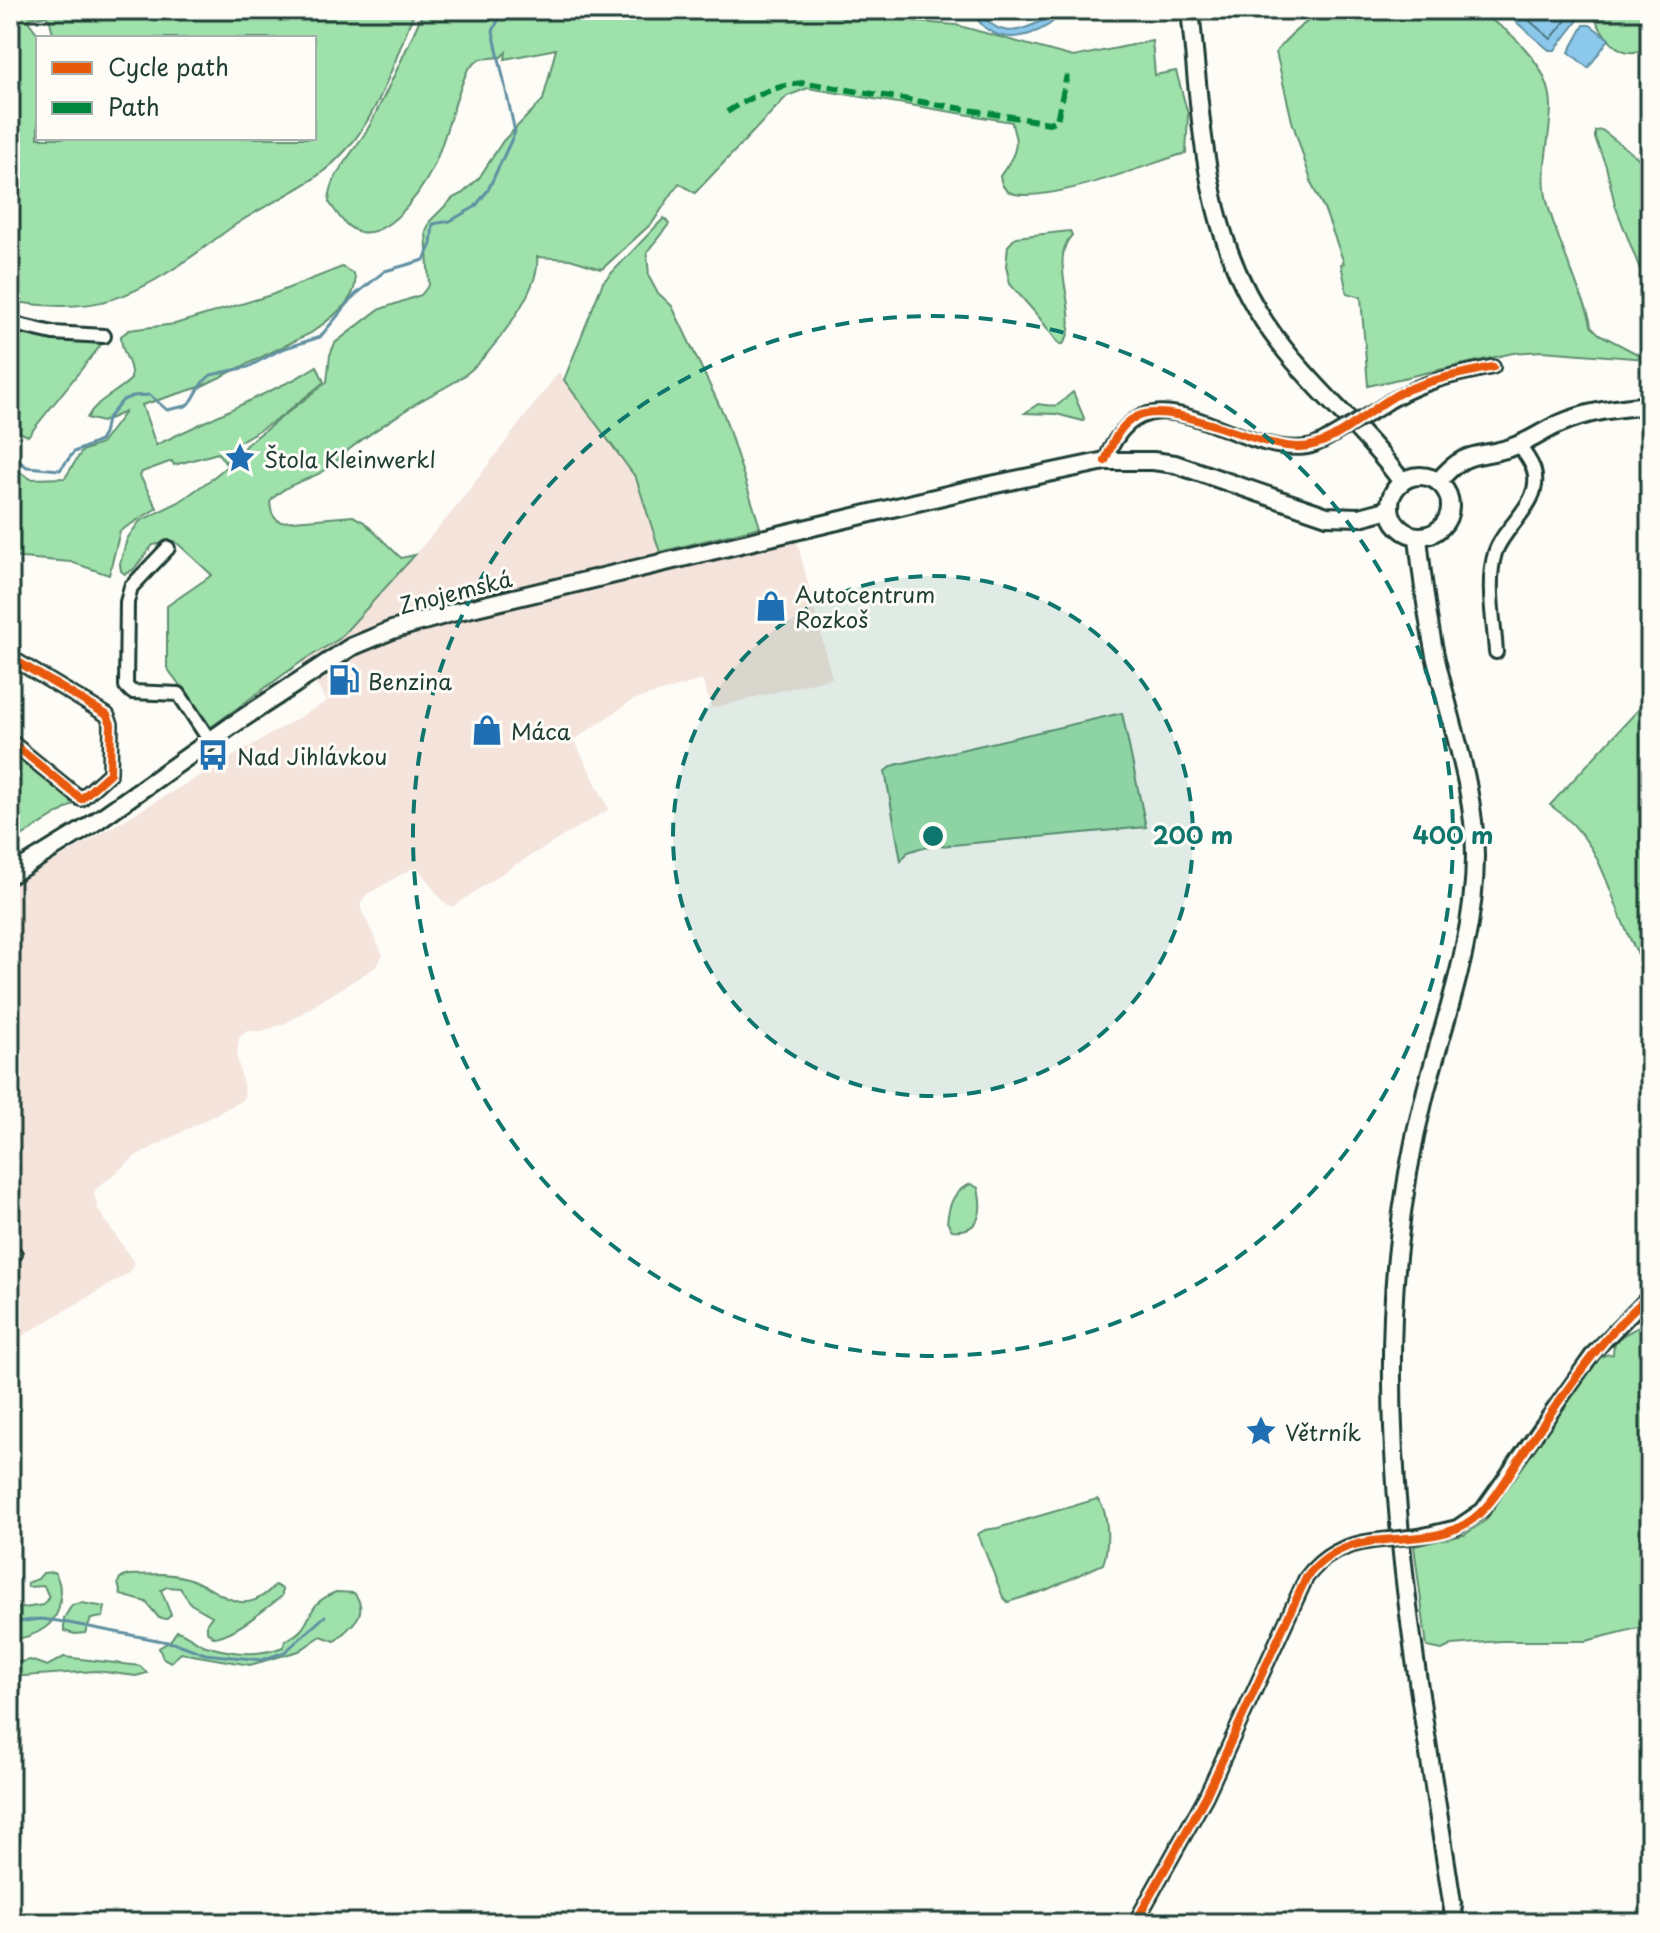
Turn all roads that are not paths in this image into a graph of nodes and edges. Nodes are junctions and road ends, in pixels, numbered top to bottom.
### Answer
1 (1190, 10) edge
2 (10, 323) edge
3 (104, 336) dead end
4 (1493, 367) dead end
5 (1647, 406) edge
6 (1519, 445) junction
7 (1105, 461) junction
8 (1402, 482) junction
9 (1438, 482) junction
10 (1390, 509) junction
11 (1418, 537) junction
12 (168, 548) dead end
13 (1496, 652) dead end
14 (10, 657) edge
15 (10, 741) edge
16 (210, 741) junction
17 (10, 875) edge
18 (1650, 1295) edge
19 (1135, 1923) edge
20 (1455, 1923) edge

1 - 8 main road
2 - 3 street
4 - 7 street, bridge
5 - 6 main road
6 - 9 main road
6 - 13 street
7 - 10 main road, Znojemská
7 - 16 main road, Znojemská
8 - 9 main road
8 - 10 main road
9 - 11 main road
10 - 11 main road
11 - 20 main road
12 - 16 street
14 - 15 street
16 - 17 main road, Znojemská
18 - 19 street, bridge

